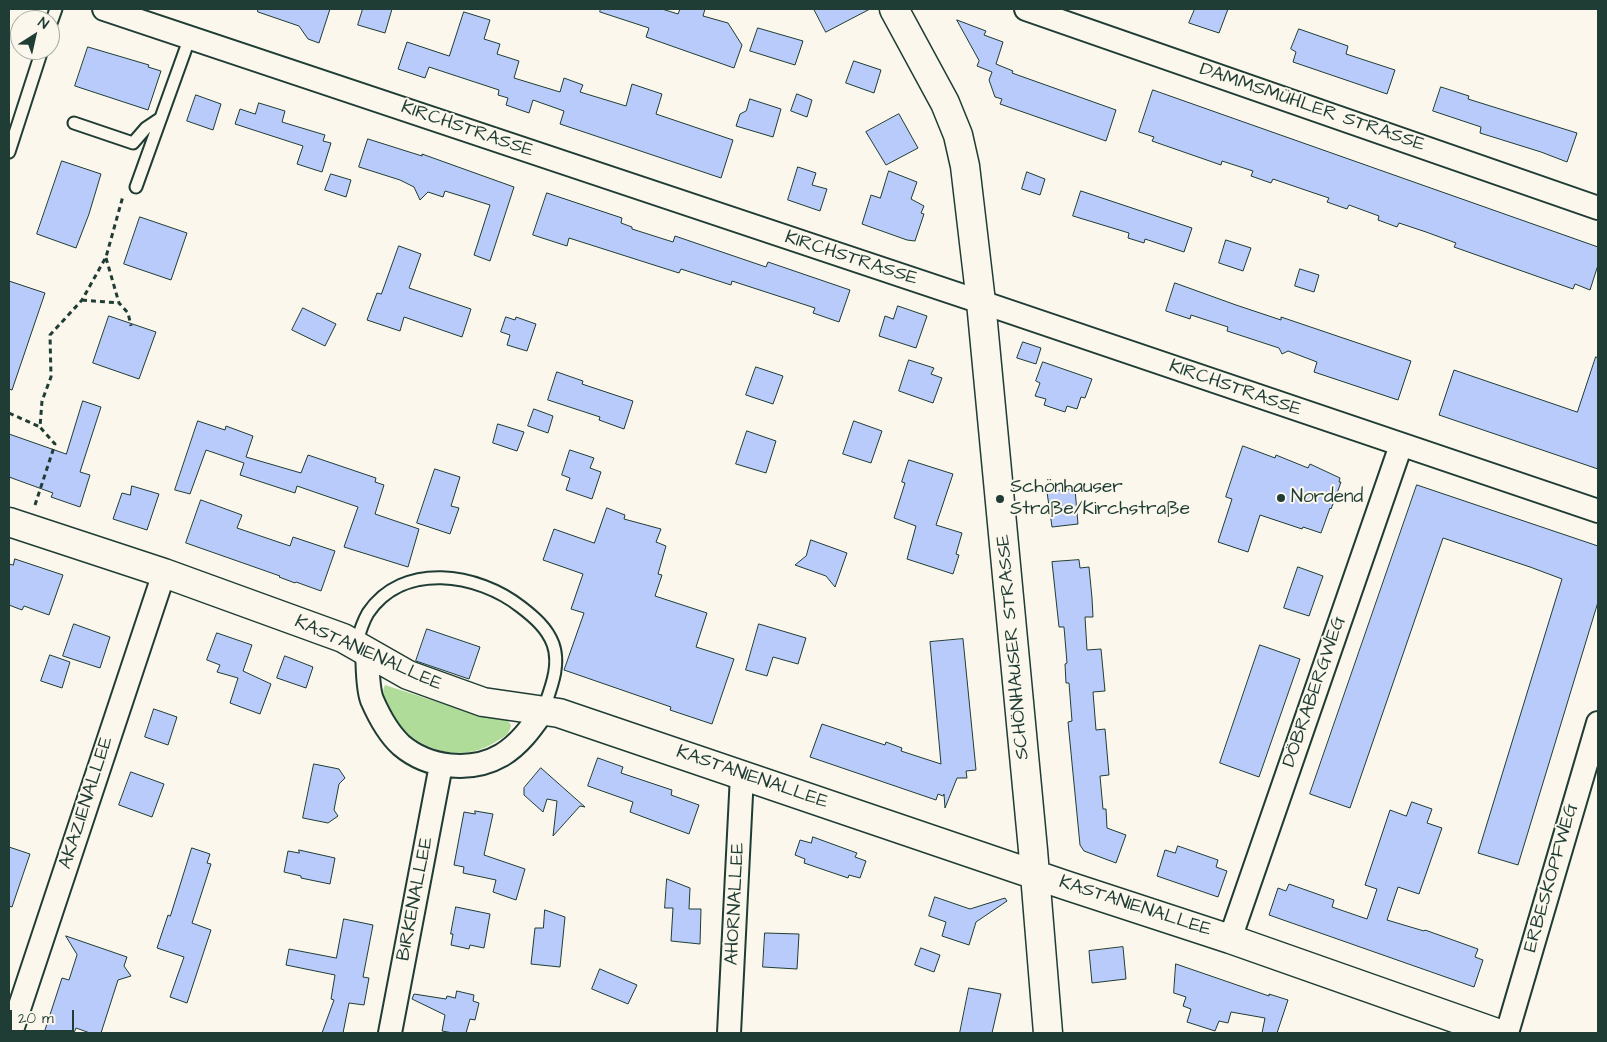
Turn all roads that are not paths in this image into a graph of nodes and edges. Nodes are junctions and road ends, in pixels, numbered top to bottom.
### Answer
1 (104, 9) edge
2 (894, 9) edge
3 (1026, 9) edge
4 (190, 37) junction
5 (39, 60) edge
6 (161, 118) junction
7 (74, 123) dead end
8 (9, 152) edge
9 (130, 187) road end
10 (1598, 208) edge
11 (981, 302) junction
12 (1401, 445) junction
13 (1598, 511) edge
14 (9, 522) edge
15 (164, 574) junction
16 (361, 648) junction
17 (543, 710) junction
18 (1598, 723) edge
19 (441, 765) junction
20 (742, 775) junction
21 (1035, 874) junction
22 (1230, 939) junction
23 (11, 1033) edge
24 (390, 1033) edge
25 (729, 1033) edge
26 (1048, 1033) edge
27 (1497, 1033) edge
28 (1507, 1033) edge

1 - 4 street, KIRCHSTRASSE
2 - 11 street, SCHÖNHAUSER STRASSE
3 - 10 street, DAMMSMÜHLER STRASSE
4 - 6 lane
4 - 11 street, KIRCHSTRASSE
5 - 8 lane
6 - 7 lane
6 - 9 lane
11 - 12 street, KIRCHSTRASSE
11 - 21 street, SCHÖNHAUSER STRASSE
12 - 13 street, KIRCHSTRASSE
12 - 22 street, DÖBRABERGWEG
14 - 15 street, KASTANIENALLEE
15 - 16 street, KASTANIENALLEE
15 - 23 street, AKAZIENALLEE
16 - 17 street, KASTANIENALLEE
16 - 17 lane
16 - 19 street
17 - 19 street
17 - 20 street, KASTANIENALLEE
18 - 28 street, ERBESKOPFWEG
19 - 24 street, BIRKENALLEE
20 - 21 street, KASTANIENALLEE
20 - 25 street, AHORNALLEE
21 - 22 street, KASTANIENALLEE
21 - 26 street, SCHÖNHAUSER STRASSE
22 - 27 street, KASTANIENALLEE

